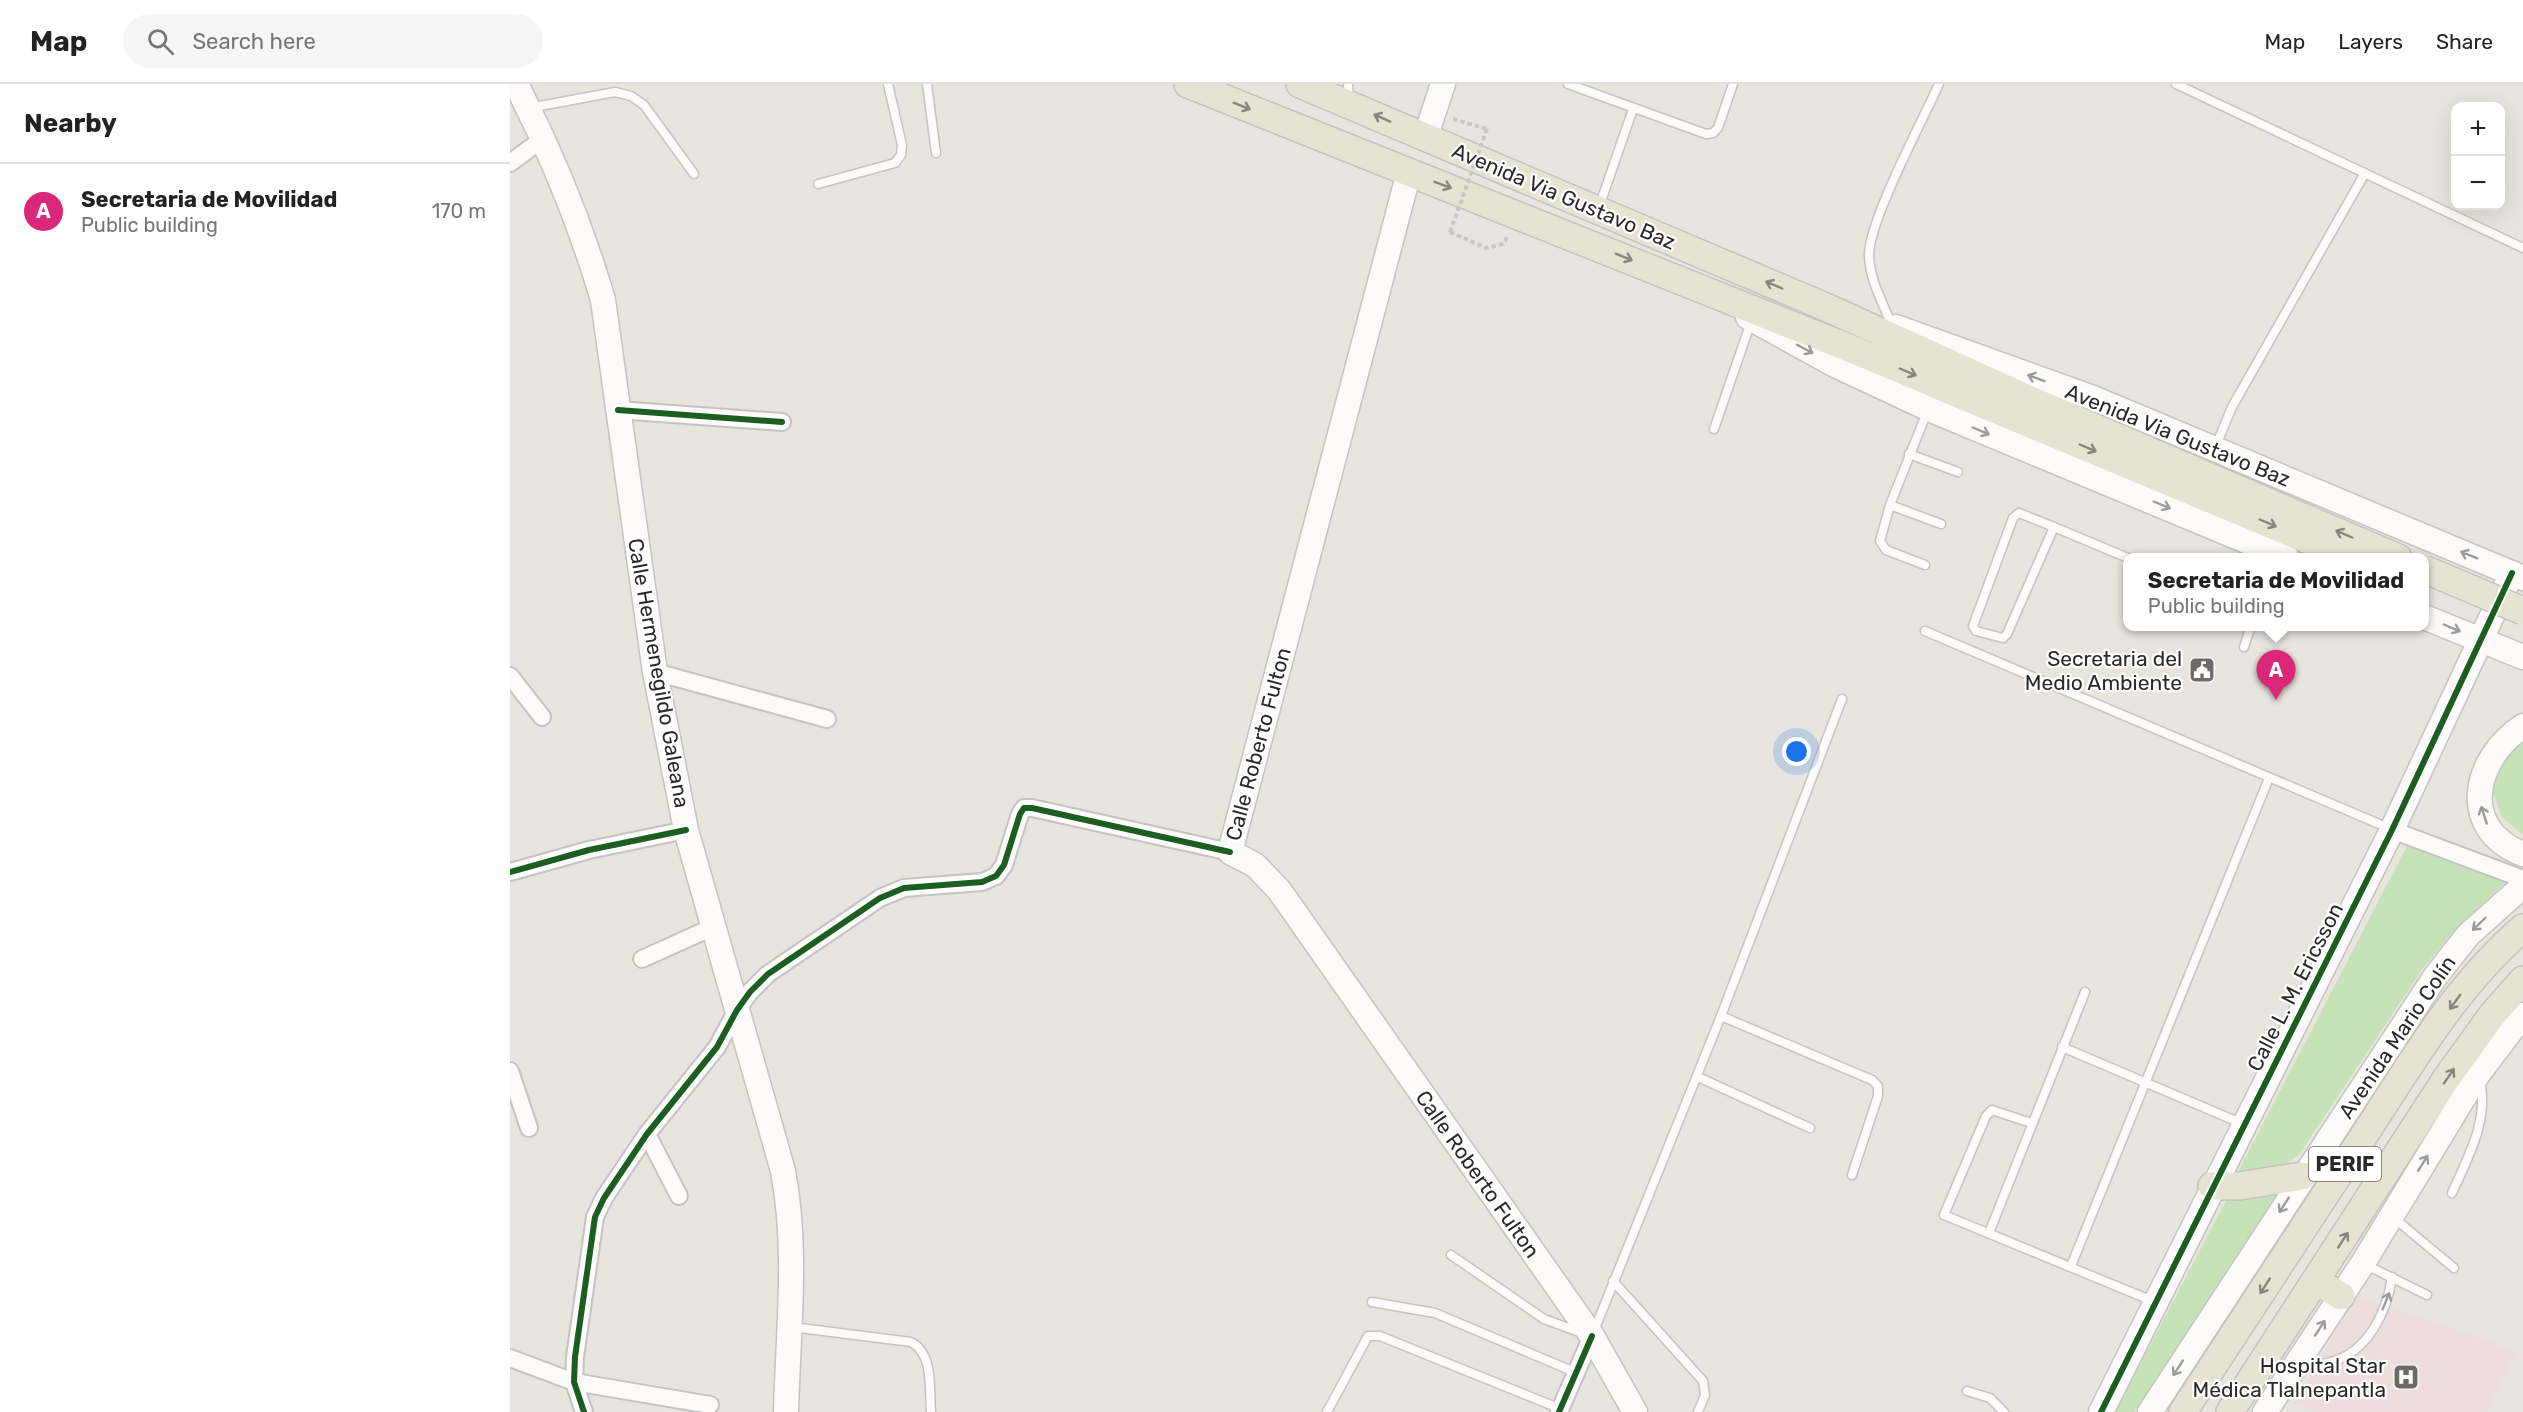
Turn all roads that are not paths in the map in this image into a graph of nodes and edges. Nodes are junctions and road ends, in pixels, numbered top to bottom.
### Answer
1 (516, 84) edge
2 (888, 84) edge
3 (927, 84) edge
4 (1188, 84) edge
5 (1300, 84) edge
6 (1443, 84) edge
7 (1568, 84) edge
8 (1733, 84) edge
9 (1939, 84) edge
10 (2176, 84) edge
11 (1348, 94) edge
12 (1633, 108) junction
13 (529, 109) junction
14 (544, 138) junction
15 (1425, 138) junction
16 (936, 153) dead end
17 (510, 162) edge
18 (1409, 172) junction
19 (2366, 173) junction
20 (694, 174) dead end
21 (818, 184) dead end
22 (1598, 210) junction
23 (2523, 248) edge
24 (1700, 287) junction
25 (1828, 308) junction
26 (1752, 319) junction
27 (1893, 326) junction
28 (1929, 409) junction
29 (618, 410) junction
30 (782, 422) dead end
31 (1714, 429) dead end
32 (2215, 449) junction
33 (1909, 454) junction
34 (1958, 472) dead end
35 (1890, 505) junction
36 (1941, 524) dead end
37 (2054, 527) junction
38 (2273, 553) edge
39 (2338, 553) edge
40 (2386, 553) edge
41 (2123, 556) edge
42 (1925, 565) dead end
43 (2429, 571) edge
44 (2517, 575) edge
45 (2429, 590) edge
46 (2523, 611) edge
47 (2429, 619) edge
48 (2523, 630) edge
49 (1925, 631) dead end
50 (2250, 631) edge
51 (2480, 640) junction
52 (2244, 647) dead end
53 (2523, 657) edge
54 (655, 672) junction
55 (510, 676) edge
56 (1842, 699) dead end
57 (542, 717) dead end
58 (827, 719) dead end
59 (2523, 726) edge
60 (2269, 778) junction
61 (686, 830) junction
62 (2392, 830) junction
63 (1230, 852) junction
64 (2523, 855) edge
65 (510, 872) edge
66 (2523, 879) edge
67 (2523, 886) edge
68 (713, 927) junction
69 (2523, 928) edge
70 (642, 959) dead end
71 (2523, 980) edge
72 (2085, 992) dead end
73 (737, 1010) junction
74 (1721, 1016) junction
75 (2523, 1016) edge
76 (2062, 1047) junction
77 (510, 1071) edge
78 (2478, 1074) junction
79 (1698, 1077) junction
80 (2145, 1082) junction
81 (2031, 1122) junction
82 (2244, 1125) junction
83 (529, 1128) dead end
84 (1810, 1128) dead end
85 (647, 1134) junction
86 (1852, 1176) dead end
87 (2302, 1176) junction
88 (2212, 1186) junction
89 (2452, 1193) dead end
90 (679, 1196) dead end
91 (2390, 1215) junction
92 (1989, 1233) junction
93 (1450, 1255) dead end
94 (2363, 1263) junction
95 (2070, 1266) junction
96 (2454, 1268) dead end
97 (2392, 1277) junction
98 (1613, 1281) junction
99 (2316, 1281) junction
100 (2427, 1295) dead end
101 (2341, 1296) junction
102 (1372, 1302) dead end
103 (2155, 1302) junction
104 (788, 1326) junction
105 (1592, 1336) junction
106 (510, 1358) edge
107 (2296, 1364) junction
108 (1577, 1373) junction
109 (574, 1382) junction
110 (1967, 1391) dead end
111 (710, 1405) dead end
112 (1562, 1411) edge
113 (584, 1412) edge
114 (786, 1412) edge
115 (931, 1412) edge
116 (1327, 1412) edge
117 (1635, 1412) edge
118 (1698, 1412) edge
119 (2004, 1412) edge
120 (2101, 1412) edge
121 (2150, 1412) edge
122 (2182, 1412) edge
123 (2230, 1412) edge
124 (2265, 1412) edge

1 - 13 main road, Calle Hermenegildo Galeana
2 - 21 lane
3 - 16 lane
4 -> 18 main road, Avenida Via Gustavo Baz
5 - 11 main road, Avenida Via Gustavo Baz
6 - 15 main road
7 - 12 lane
8 - 12 lane
9 - 27 lane
10 - 19 lane
15 -> 11 main road, Avenida Via Gustavo Baz
12 - 22 lane
13 - 14 main road, Calle Hermenegildo Galeana
13 - 20 lane
14 - 17 street
14 - 29 main road, Calle Hermenegildo Galeana
15 - 22 main road, Avenida Via Gustavo Baz
18 -> 24 main road, Avenida Via Gustavo Baz
18 - 63 main road, Calle Roberto Fulton
19 - 23 lane
19 - 32 lane
25 -> 22 main road, Avenida Via Gustavo Baz
24 - 26 main road, Avenida Via Gustavo Baz
24 -> 39 main road, Avenida Via Gustavo Baz
25 - 27 main road, Avenida Via Gustavo Baz
40 -> 25 main road, Avenida Via Gustavo Baz
26 -> 28 main road, Avenida Via Gustavo Baz
26 - 31 lane
32 -> 27 main road, Avenida Via Gustavo Baz
28 - 33 lane
28 -> 38 main road, Avenida Via Gustavo Baz
29 - 30 street
29 - 54 main road, Calle Hermenegildo Galeana
44 -> 32 main road, Avenida Via Gustavo Baz
33 - 34 lane
33 - 35 lane
35 - 36 lane
35 - 42 lane
37 - 37 lane
37 - 41 lane
43 - 46 main road, bridge
44 - 51 main road, Calle L. M. Ericsson
45 - 48 main road
47 -> 51 main road
49 - 60 lane
50 - 52 lane
51 - 53 main road
51 - 62 main road, Calle L. M. Ericsson
54 - 58 street
54 - 61 main road, Calle Hermenegildo Galeana
55 - 57 street
56 - 74 lane
64 -> 59 main road
60 - 62 lane
60 - 80 lane
61 - 65 street
61 - 68 main road, Calle Hermenegildo Galeana
62 - 66 street
62 - 82 main road, Calle L. M. Ericsson
63 - 73 street
63 - 105 main road, Calle Roberto Fulton
67 -> 87 main road, Avenida Mario Colín
68 - 70 street
68 - 73 main road, Calle Hermenegildo Galeana
69 -> 122 main road, Avenida Mario Colín / PERIF
99 -> 71 main road, PERIF
72 - 76 lane
73 - 85 street
73 - 104 main road, Calle Hermenegildo Galeana
74 - 79 lane
74 - 86 lane
75 - 78 main road
76 - 80 lane
76 - 81 lane
77 - 83 street
78 - 89 lane
91 -> 78 main road
79 - 84 lane
79 - 98 lane
80 - 82 lane
80 - 95 lane
81 - 92 lane
81 - 92 lane
82 - 88 main road, Calle L. M. Ericsson
85 - 90 street
85 - 109 street
87 - 88 main road
87 -> 121 main road, Avenida Mario Colín
88 - 103 main road, Calle L. M. Ericsson
91 - 94 main road
91 - 96 lane
92 - 95 lane
93 - 105 lane
94 - 97 lane
94 - 101 main road
95 - 103 lane
97 - 100 lane
107 -> 97 lane
98 - 105 lane
98 - 118 lane
99 - 101 main road
99 - 123 main road, PERIF
107 -> 101 main road
102 - 108 lane
103 - 120 main road, Calle L. M. Ericsson
104 - 114 main road, Calle Hermenegildo Galeana
104 - 115 lane
105 - 108 street
105 - 117 main road, Calle Roberto Fulton
106 - 109 street
107 - 124 main road
108 - 112 street
109 - 111 street
109 - 113 street
110 - 119 lane
112 - 116 lane

